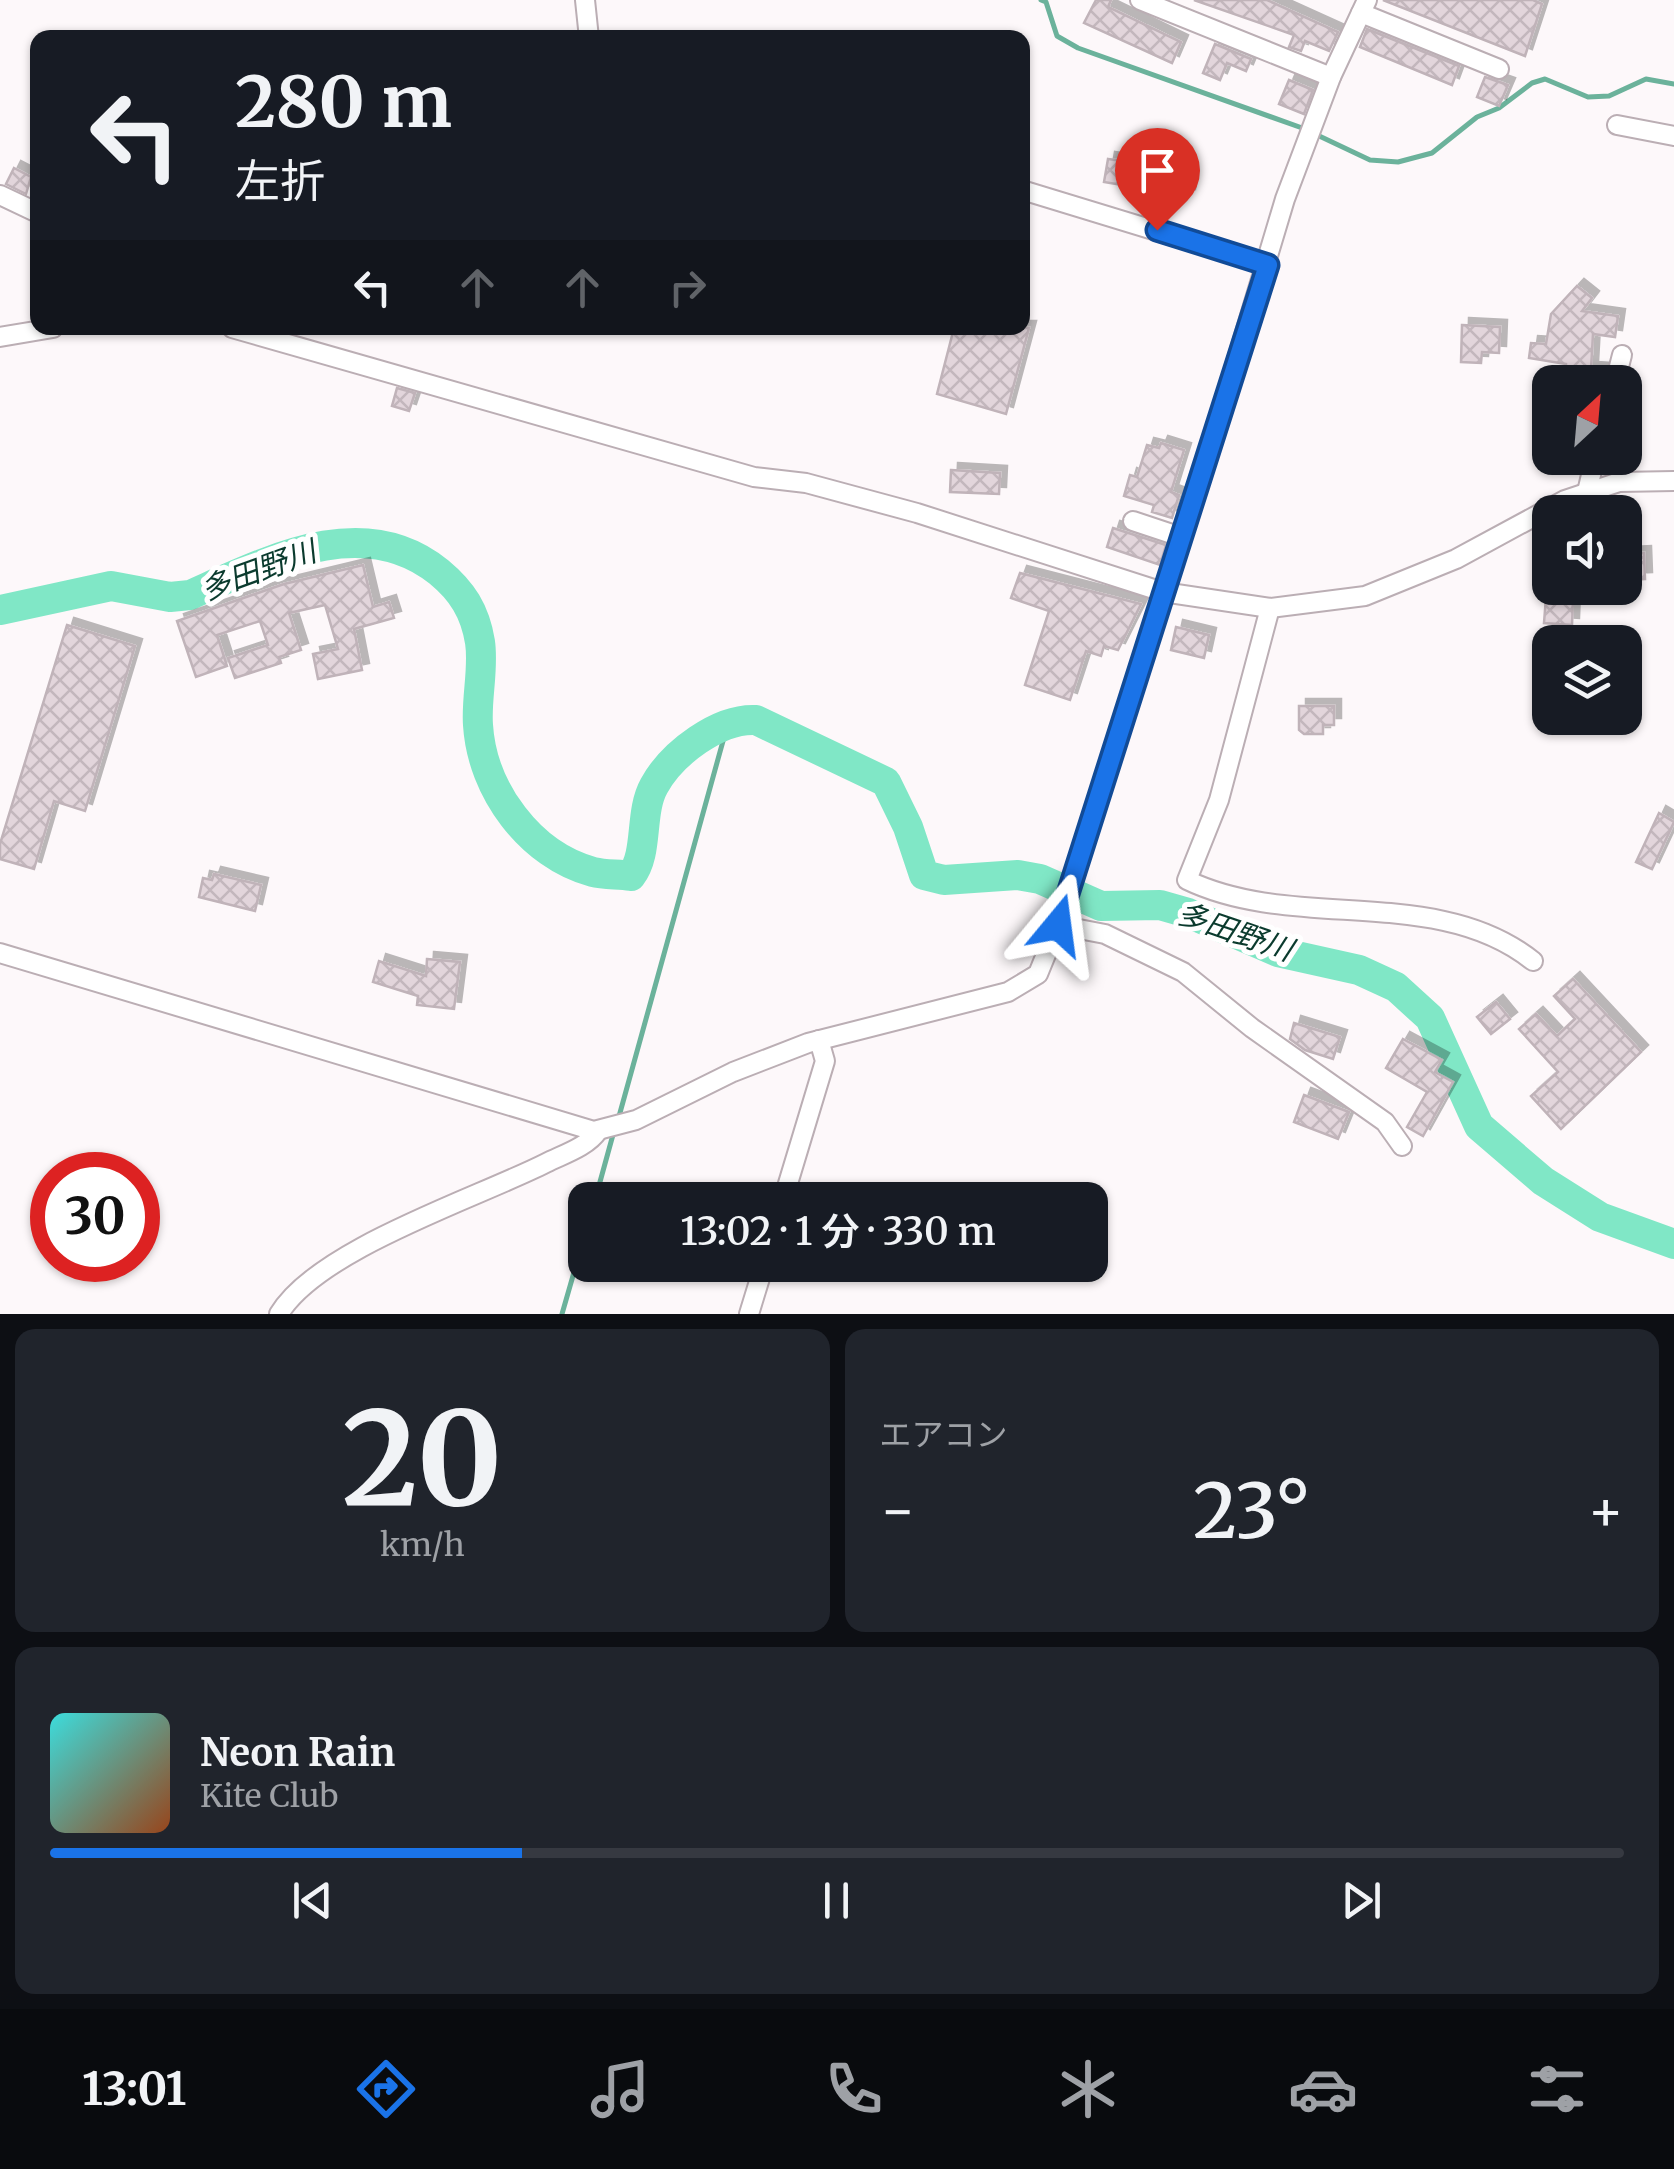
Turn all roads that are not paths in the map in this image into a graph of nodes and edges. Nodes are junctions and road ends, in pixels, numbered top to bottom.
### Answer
1 (585, 0) edge
2 (1140, 0) edge
3 (1364, 6) edge
4 (587, 30) edge
5 (1499, 69) dead end
6 (1331, 77) junction
7 (1617, 125) dead end
8 (1674, 136) edge
9 (1030, 192) edge
10 (0, 195) edge
11 (30, 209) edge
12 (1268, 265) junction
13 (30, 332) edge
14 (257, 335) edge
15 (0, 337) edge
16 (1622, 355) dead end
17 (1619, 365) edge
18 (1591, 475) edge
19 (1674, 481) edge
20 (1587, 492) junction
21 (1133, 521) dead end
22 (1181, 538) junction
23 (1163, 592) junction
24 (1270, 608) junction
25 (1058, 925) junction
26 (0, 954) edge
27 (1532, 961) dead end
28 (819, 1040) junction
29 (598, 1131) junction
30 (1402, 1146) dead end
31 (789, 1182) edge
32 (759, 1282) edge
33 (279, 1314) edge
34 (749, 1314) edge

1 - 4 street
2 - 6 street
3 - 5 street
3 - 6 street
6 - 12 street
7 - 8 street
9 - 12 street
10 - 11 street
12 - 22 street
13 - 15 street
14 - 23 street
16 - 17 street
18 - 20 street
19 - 20 street
20 - 24 street
21 - 22 street
22 - 23 street
23 - 24 street
23 - 25 street
24 - 27 street
25 - 28 street
25 - 30 street
26 - 29 street
28 - 29 street
28 - 31 street
29 - 33 street
32 - 34 street

